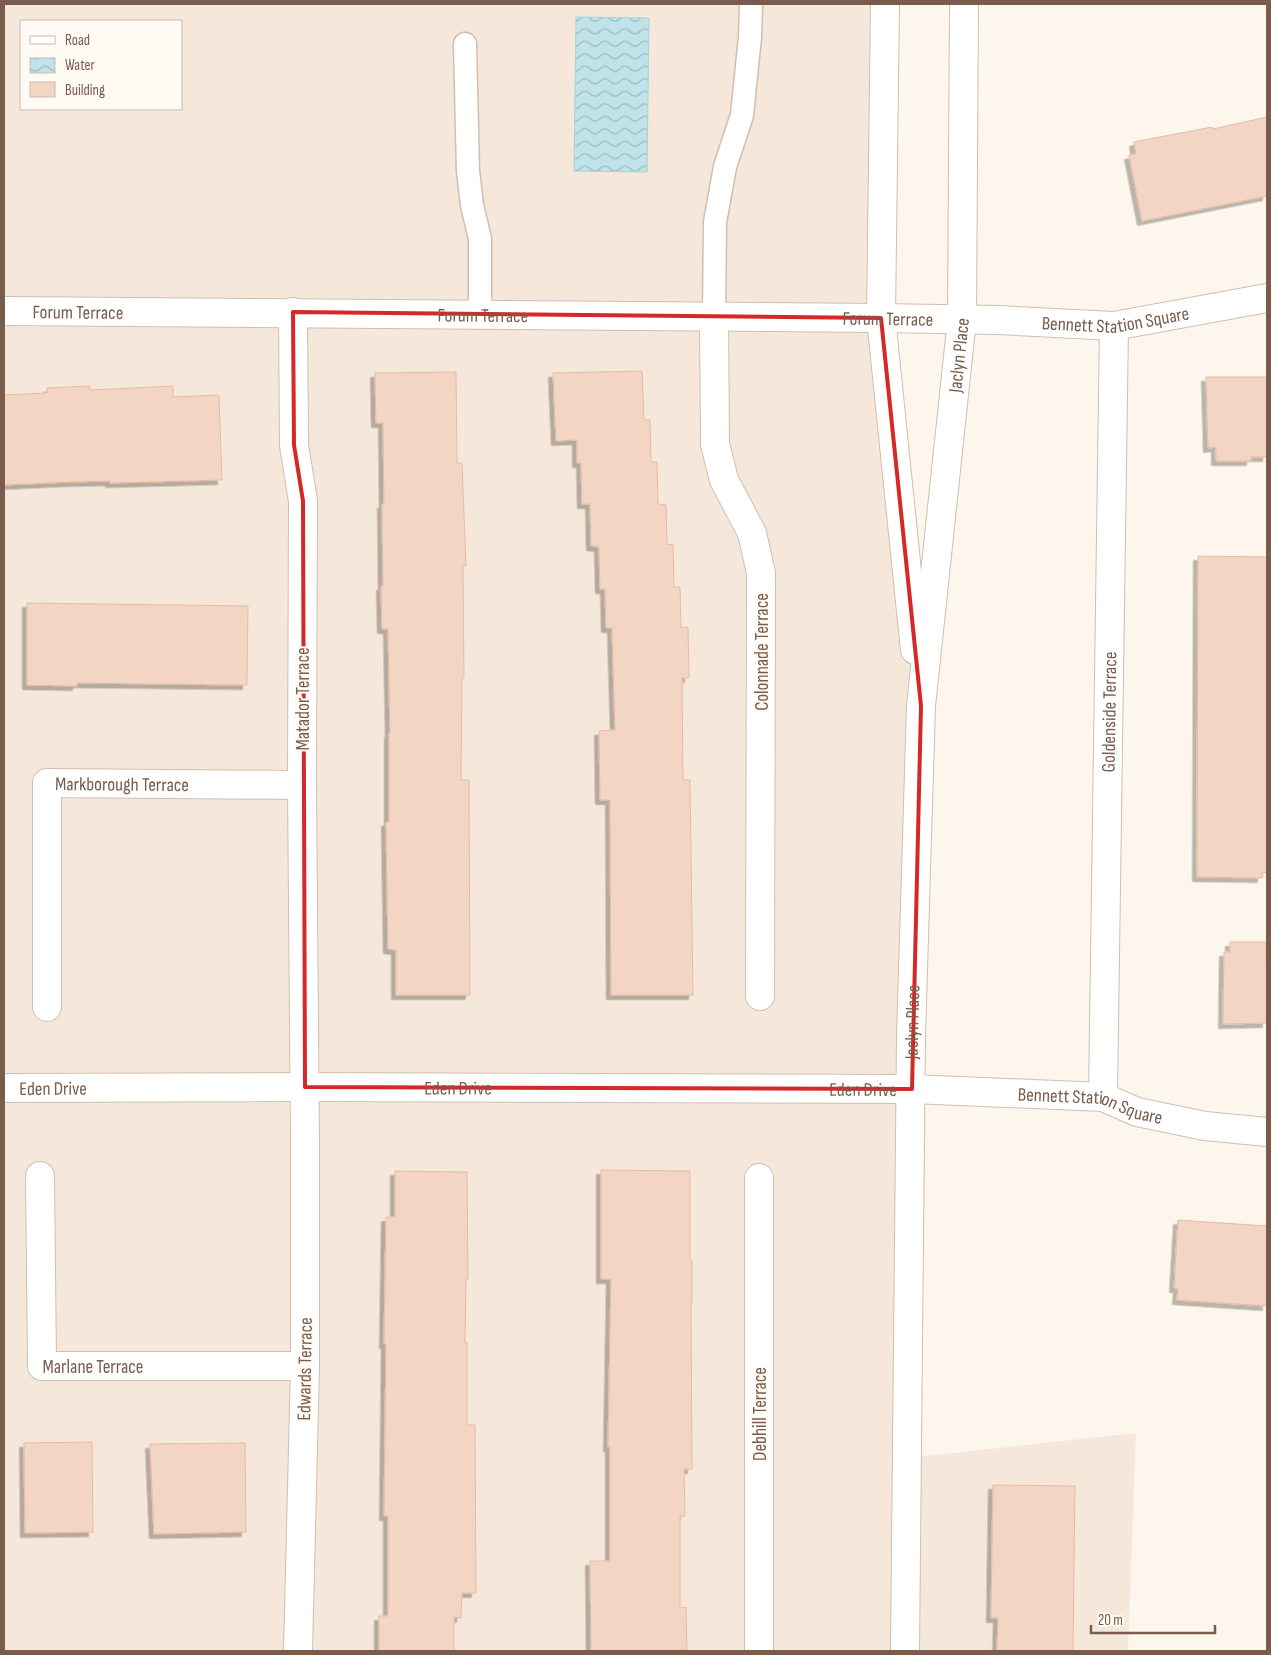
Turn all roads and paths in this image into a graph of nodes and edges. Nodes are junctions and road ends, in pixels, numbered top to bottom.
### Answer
1 (751, 4) edge
2 (885, 4) edge
3 (964, 4) edge
4 (465, 44) dead end
5 (1267, 298) edge
6 (4, 311) edge
7 (293, 312) junction
8 (480, 314) junction
9 (714, 317) junction
10 (881, 318) junction
11 (962, 320) junction
12 (1114, 326) junction
13 (921, 706) junction
14 (302, 784) junction
15 (760, 996) dead end
16 (47, 1007) dead end
17 (305, 1087) junction
18 (4, 1088) edge
19 (912, 1089) junction
20 (1103, 1097) junction
21 (1267, 1132) edge
22 (40, 1176) dead end
23 (759, 1178) dead end
24 (305, 1366) junction
25 (298, 1651) edge
26 (759, 1651) edge
27 (905, 1651) edge

1 - 9 lane
2 - 10 street, Jaclyn Place
3 - 11 street, Jaclyn Place
4 - 8 lane
5 - 12 street, Bennett Station Square
6 - 7 street, Forum Terrace
7 - 8 street, Forum Terrace
7 - 14 street, Matador Terrace
8 - 9 street, Forum Terrace
9 - 10 street, Forum Terrace
9 - 15 street, Colonnade Terrace
10 - 11 street, Forum Terrace
10 - 13 street, Jaclyn Place
11 - 12 street, Bennett Station Square
11 - 13 street, Jaclyn Place
12 - 20 street, Goldenside Terrace
13 - 19 street, Jaclyn Place
14 - 16 street, Markborough Terrace
14 - 17 street, Matador Terrace
17 - 18 street, Eden Drive
17 - 19 street, Eden Drive
17 - 24 street, Edwards Terrace
19 - 20 street, Bennett Station Square
19 - 27 street, Jaclyn Place
20 - 21 street, Bennett Station Square
22 - 24 street, Marlane Terrace
23 - 26 street, Debhill Terrace
24 - 25 street, Edwards Terrace

